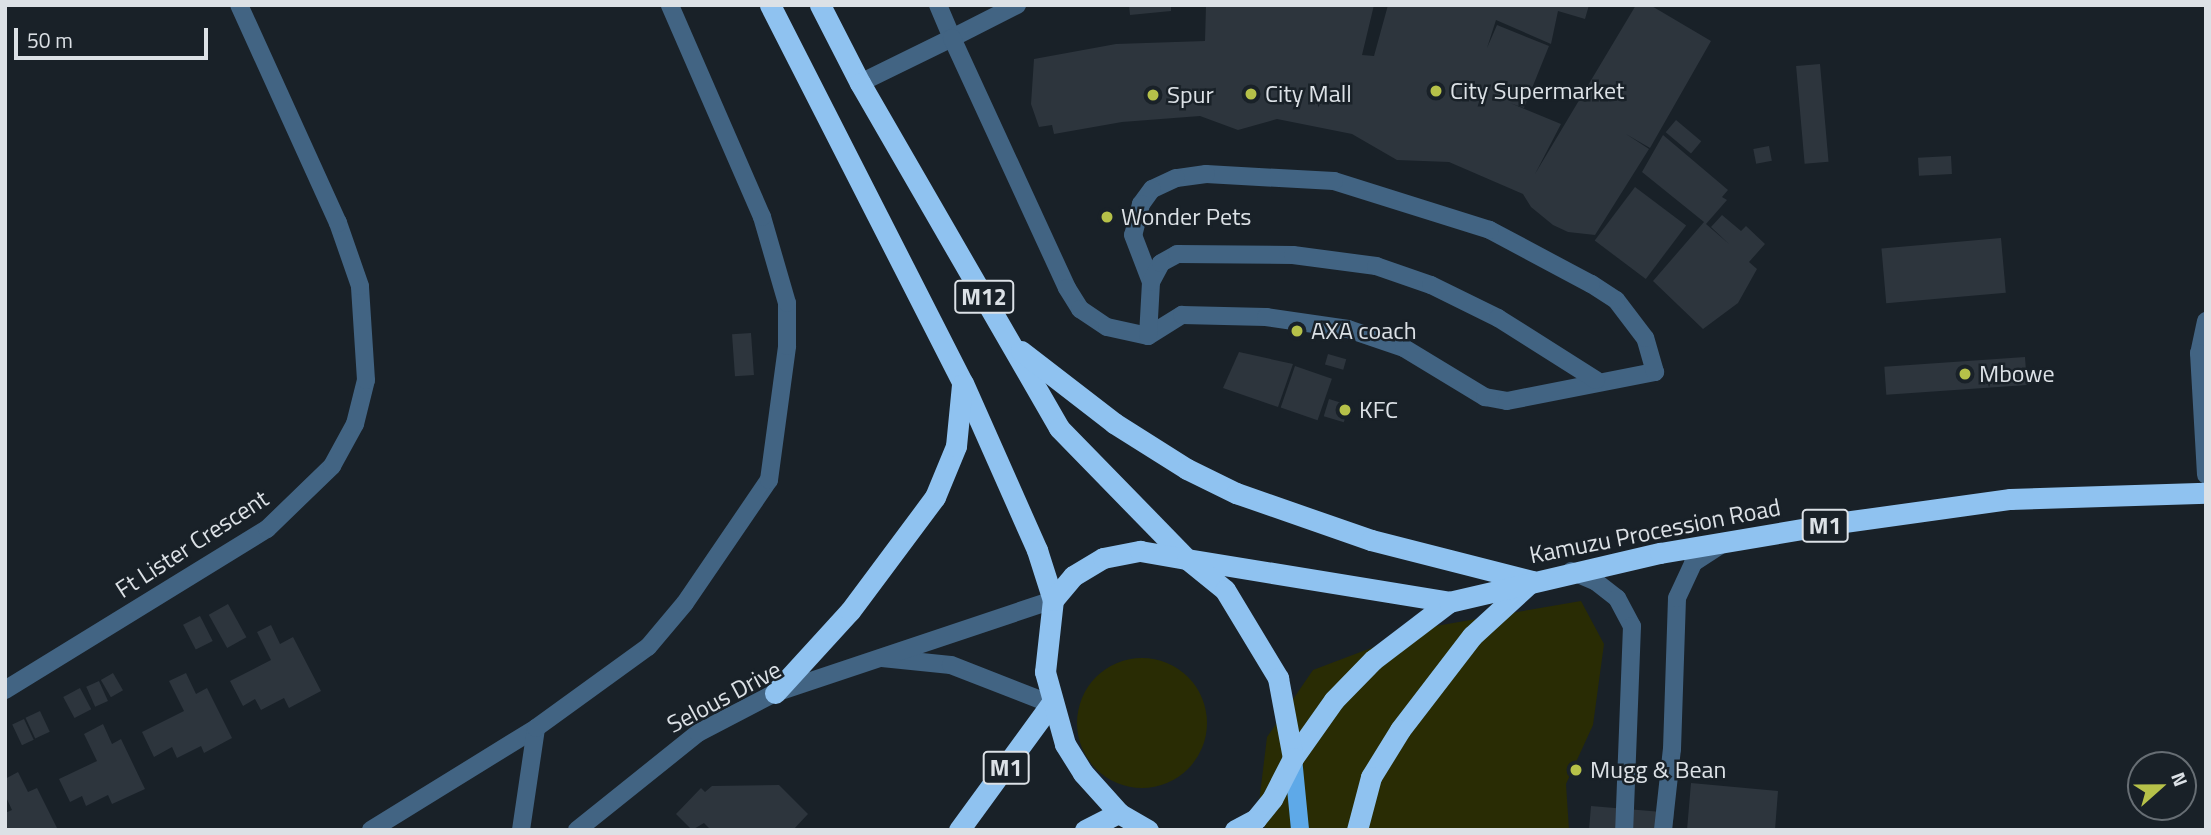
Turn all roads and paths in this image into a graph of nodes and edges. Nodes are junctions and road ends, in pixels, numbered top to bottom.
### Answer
1 (239, 5) edge
2 (670, 5) edge
3 (770, 5) edge
4 (820, 5) edge
5 (938, 5) edge
6 (1017, 5) edge
7 (952, 38) junction
8 (860, 83) junction
9 (1150, 282) junction
10 (2206, 321) edge
11 (1148, 336) junction
12 (1011, 343) junction
13 (1596, 380) junction
14 (963, 383) junction
15 (2206, 475) edge
16 (2206, 493) edge
17 (1725, 542) junction
18 (1187, 559) junction
19 (1570, 571) junction
20 (1532, 581) junction
21 (1053, 600) junction
22 (1449, 602) junction
23 (875, 657) junction
24 (5, 690) edge
25 (775, 693) junction
26 (1051, 704) junction
27 (536, 728) junction
28 (1293, 758) junction
29 (1119, 813) junction
30 (371, 830) edge
31 (521, 830) edge
32 (577, 830) edge
33 (959, 830) edge
34 (1085, 830) edge
35 (1148, 830) edge
36 (1235, 830) edge
37 (1300, 830) edge
38 (1357, 830) edge
39 (1624, 830) edge
40 (1662, 830) edge

1 - 24 street, Ft Lister Crescent
2 - 27 street
3 - 14 highway, M12
4 - 8 highway, M12
5 - 7 street
6 - 7 street
7 - 8 street
7 - 11 street
8 - 12 highway, M12
9 - 11 street
9 - 13 street
9 - 13 street
10 - 15 street
11 - 13 street
12 - 18 highway, M12
12 - 20 highway
14 - 21 highway, M12
14 - 25 highway
16 - 17 highway, Kamuzu Procession Road / M1
17 - 19 highway, Kamuzu Procession Road / M1
17 - 40 street
18 - 21 highway, M12
18 - 22 highway, M1
18 - 28 highway, M12
19 - 20 highway, Kamuzu Procession Road / M1
19 - 39 street
20 - 22 highway, Kamuzu Procession Road / M1
20 - 38 highway
21 - 23 street, Selous Drive
21 - 26 highway, M12
22 - 28 highway, M1
23 - 25 street, Selous Drive
23 - 26 street, Selous Drive
25 - 32 street, Selous Drive
26 - 29 highway, M12
26 - 33 highway, M1
27 - 30 street
27 - 31 street
28 - 36 highway
28 - 37 main road
29 - 34 highway
29 - 35 highway, M12

